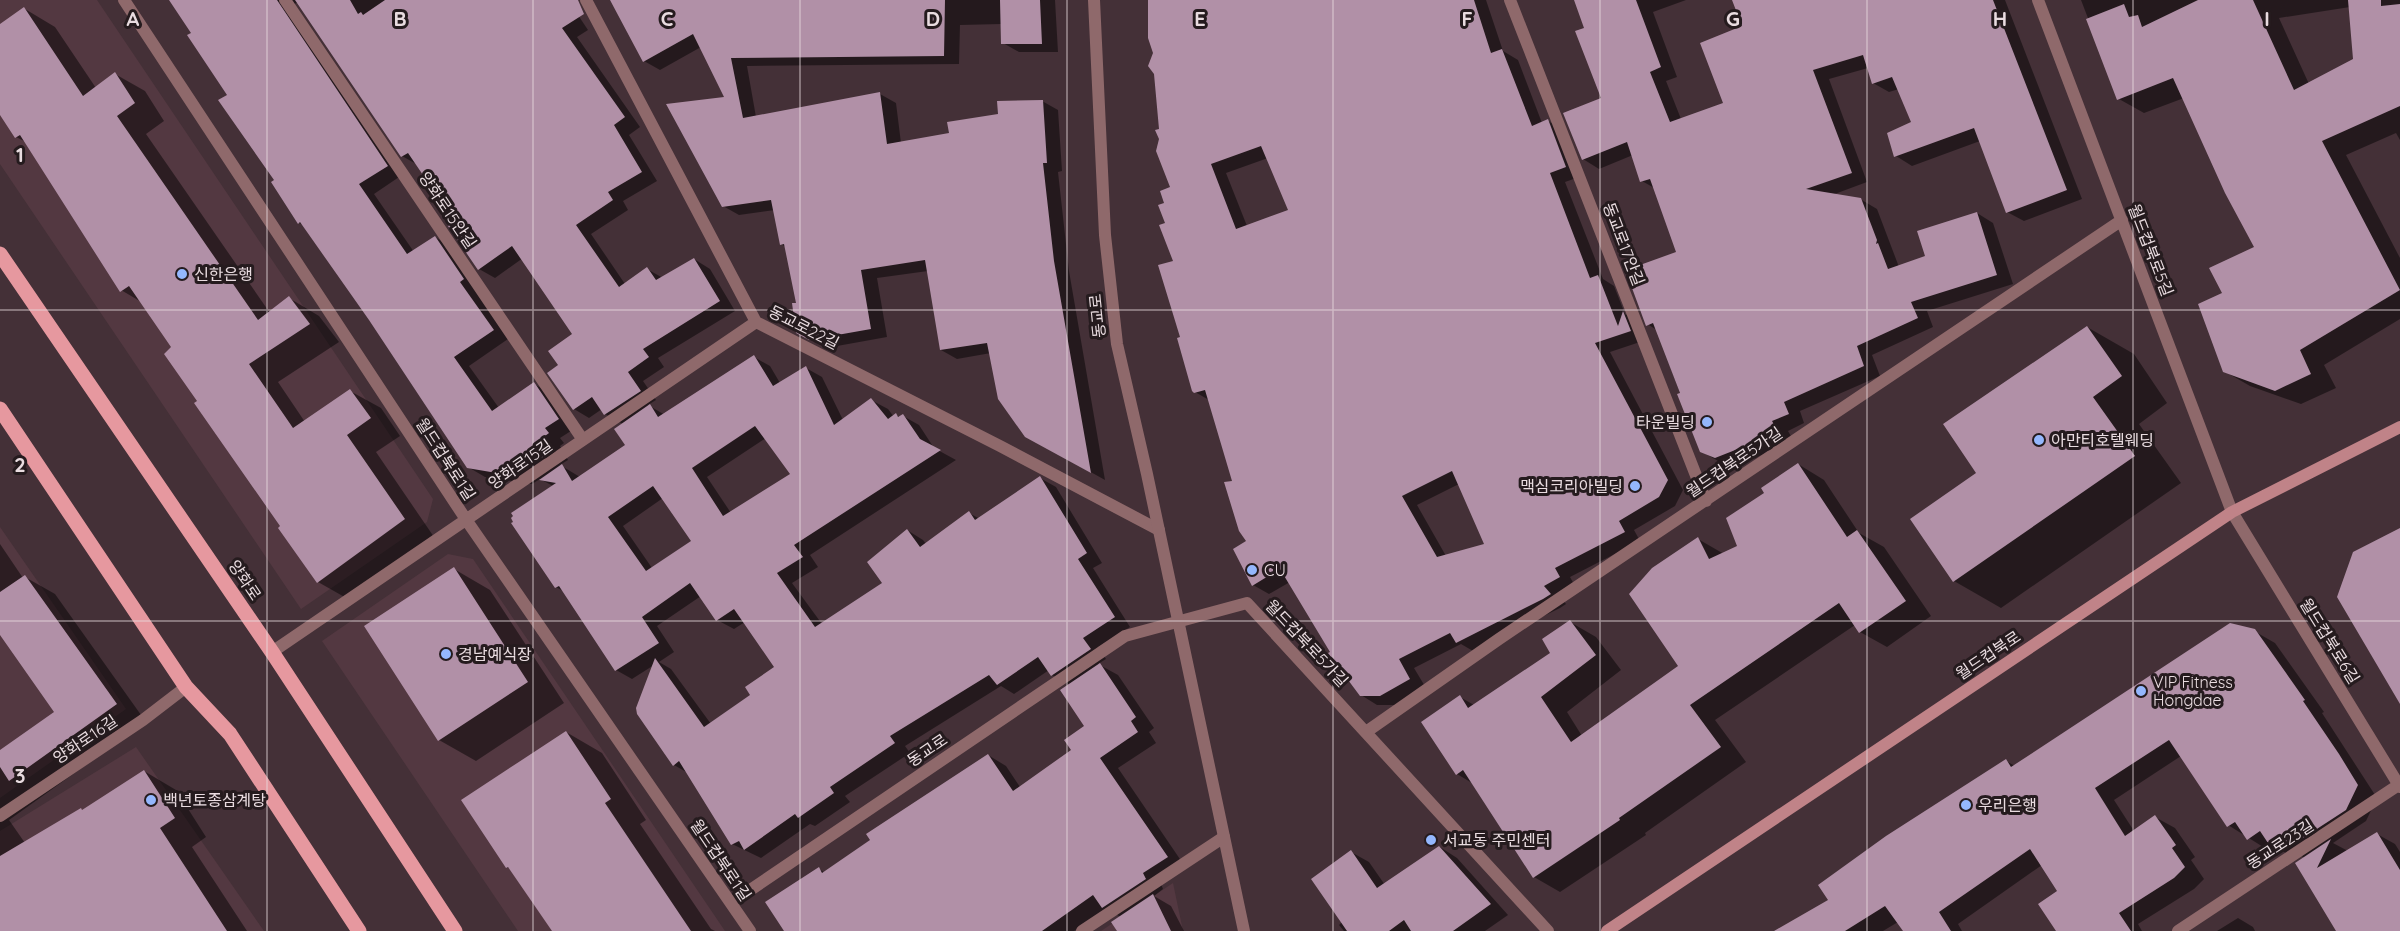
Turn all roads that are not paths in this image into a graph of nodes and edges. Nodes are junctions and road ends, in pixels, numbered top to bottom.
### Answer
1 (124, 0) edge
2 (285, 0) edge
3 (586, 0) edge
4 (1094, 0) edge
5 (1510, 0) edge
6 (2038, 0) edge
7 (2122, 220) junction
8 (0, 254) edge
9 (756, 322) junction
10 (0, 410) edge
11 (2400, 427) edge
12 (583, 440) junction
13 (1706, 501) junction
14 (2232, 512) junction
15 (467, 521) junction
16 (1159, 530) junction
17 (1179, 622) junction
18 (272, 652) junction
19 (186, 687) junction
20 (1366, 732) junction
21 (2400, 785) edge
22 (0, 816) edge
23 (1224, 837) junction
24 (731, 903) junction
25 (358, 931) edge
26 (455, 931) edge
27 (750, 931) edge
28 (1082, 931) edge
29 (1244, 931) edge
30 (1548, 931) edge
31 (1607, 931) edge
32 (2178, 931) edge

1 - 15 street, 월드컵북로1길
2 - 12 street, 양화로15안길
3 - 9 street, 동교로22길
4 - 16 street, 동교로
5 - 13 street, 동교로17안길
6 - 7 street, 월드컵북로5길
7 - 13 street, 월드컵북로5가길
7 - 14 street, 월드컵북로5길
8 - 18 main road, 양화로
9 - 12 street, 양화로15길
9 - 16 street, 동교로22길
10 - 19 main road
11 - 14 main road, 월드컵북로
12 - 15 street, 양화로15길
13 - 20 street, 월드컵북로5가길
14 - 21 street, 월드컵북로6길
14 - 31 main road, 월드컵북로
15 - 18 street, 양화로15길
15 - 24 street, 월드컵북로1길
16 - 17 street, 동교로
17 - 20 street, 월드컵북로5가길
17 - 23 street, 동교로
17 - 24 street, 동교로
18 - 26 main road, 양화로
19 - 22 street, 양화로16길
19 - 25 main road
20 - 30 street, 월드컵북로5가길
21 - 32 street, 동교로23길
23 - 28 street
23 - 29 street, 동교로
24 - 27 street, 월드컵북로1길

